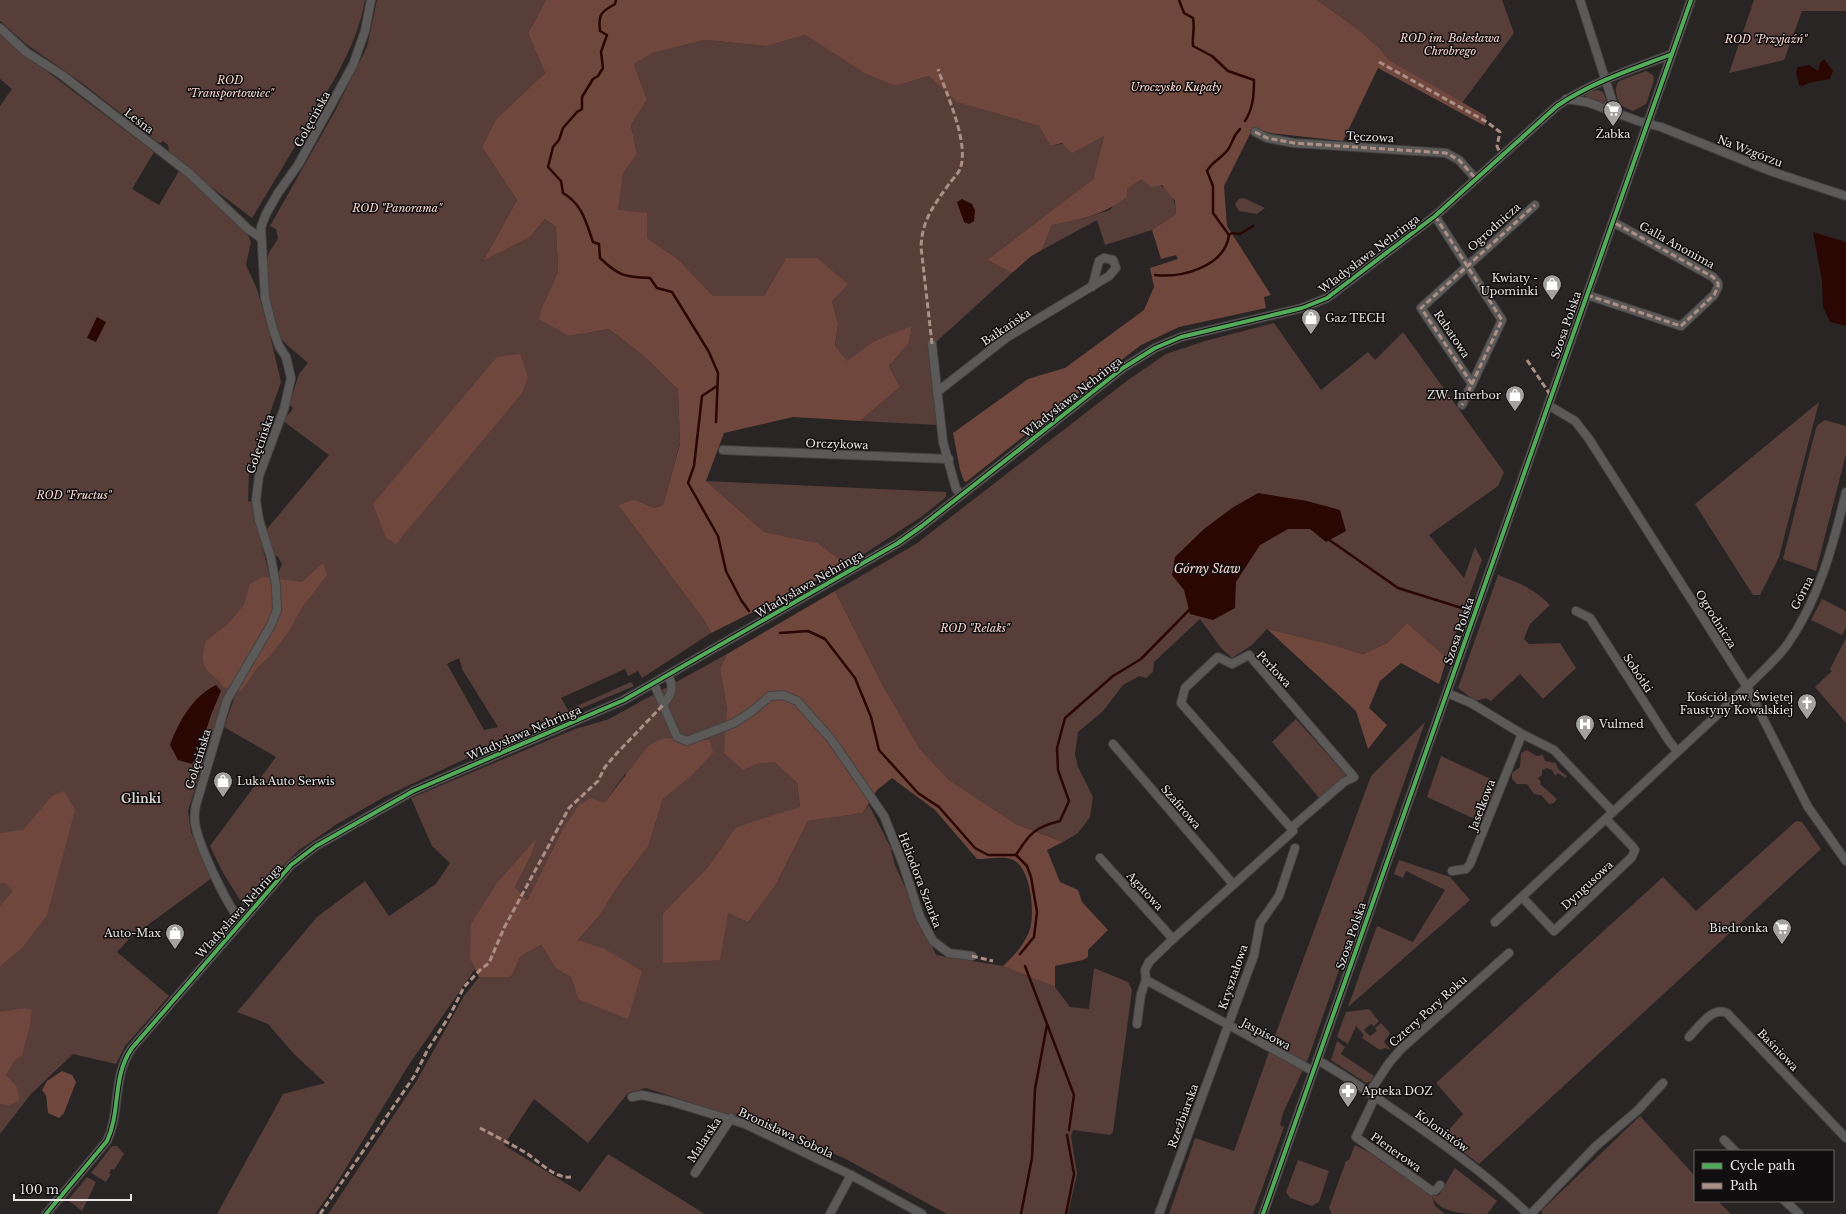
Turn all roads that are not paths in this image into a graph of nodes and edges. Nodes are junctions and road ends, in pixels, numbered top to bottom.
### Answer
1 (371, 0) edge
2 (1580, 0) edge
3 (1691, 0) edge
4 (0, 28) edge
5 (1672, 54) junction
6 (1605, 79) junction
7 (1582, 90) junction
8 (1566, 99) junction
9 (1587, 102) junction
10 (1616, 113) junction
11 (1647, 123) junction
12 (1254, 132) dead end
13 (1476, 178) junction
14 (1846, 196) edge
15 (1535, 205) dead end
16 (1435, 216) junction
17 (1613, 222) junction
18 (261, 238) junction
19 (1467, 266) junction
20 (1092, 287) dead end
21 (1587, 295) junction
22 (1502, 320) joint
23 (932, 344) dead end
24 (1472, 384) junction
25 (937, 392) junction
26 (1462, 405) dead end
27 (1548, 405) junction
28 (723, 450) dead end
29 (949, 459) junction
30 (1846, 492) edge
31 (962, 495) junction
32 (1576, 611) dead end
33 (668, 676) junction
34 (654, 684) junction
35 (1747, 687) junction
36 (1446, 693) junction
37 (663, 705) junction
38 (1522, 734) junction
39 (1113, 744) dead end
40 (1677, 751) junction
41 (1613, 812) junction
42 (1606, 819) junction
43 (1291, 828) junction
44 (1295, 848) dead end
45 (1100, 858) dead end
46 (1846, 861) edge
47 (1452, 871) dead end
48 (1233, 884) junction
49 (1522, 897) junction
50 (241, 921) junction
51 (1496, 922) dead end
52 (1172, 939) junction
53 (1509, 953) dead end
54 (972, 956) dead end
55 (1146, 980) junction
56 (1137, 1024) dead end
57 (1227, 1026) junction
58 (1690, 1037) dead end
59 (1317, 1060) junction
60 (1313, 1071) junction
61 (1663, 1083) dead end
62 (1372, 1095) junction
63 (632, 1097) dead end
64 (731, 1118) junction
65 (1846, 1138) edge
66 (1724, 1140) dead end
67 (1734, 1150) edge
68 (695, 1173) dead end
69 (851, 1175) junction
70 (1440, 1185) dead end
71 (1786, 1202) edge
72 (46, 1214) edge
73 (830, 1214) edge
74 (922, 1214) edge
75 (1159, 1214) edge
76 (1263, 1214) edge
77 (1529, 1214) edge
78 (1799, 1214) edge

1 - 18 street, Golęcińska
2 - 6 street
3 - 5 street, Szosa Polska
4 - 18 street, Leśna
5 - 6 street, Władysława Nehringa
5 - 11 street, Szosa Polska
6 - 7 street, Władysława Nehringa
6 - 10 street
7 - 8 street, Władysława Nehringa
7 - 9 street
8 - 9 street
8 - 13 street, Władysława Nehringa
9 - 10 street
10 - 11 street
11 - 14 street, Na Wzgórzu
11 - 17 street, Szosa Polska
12 - 13 street, Tęczowa
13 - 16 street, Władysława Nehringa
15 - 19 street, Ogrodnicza
16 - 19 street, Ogrodnicza
16 - 31 street, Władysława Nehringa
17 - 21 street, Szosa Polska
17 - 21 street, Galla Anonima
18 - 50 street, Golęcińska
19 - 22 street, Ogrodnicza
19 - 24 street, Rabatowa
20 - 25 street, Bałkańska
21 - 27 street, Szosa Polska
22 - 24 street, Rabatowa
23 - 25 street
24 - 26 street, Rabatowa
25 - 29 street
27 - 35 street, Ogrodnicza
27 - 36 street, Szosa Polska
28 - 29 street, Orczykowa
29 - 31 street
30 - 35 street, Górna
31 - 33 street, Władysława Nehringa
32 - 40 street, Sobótki
33 - 34 street, Władysława Nehringa
33 - 37 street
34 - 37 street
34 - 50 street, Władysława Nehringa
35 - 40 street
35 - 46 street, Ogrodnicza
36 - 38 street
36 - 59 street, Szosa Polska
37 - 54 street, Heliodora Sztarka
38 - 41 street
38 - 47 street, Jasełkowa
39 - 48 street, Szafirowa
40 - 41 street
41 - 42 street
42 - 49 street
42 - 49 street, Dyngusowa
43 - 43 street, Perłowa
43 - 48 street, Perłowa
44 - 57 street, Kryształowa
45 - 52 street, Agatowa
48 - 52 street, Perłowa
49 - 51 street
50 - 72 street, Władysława Nehringa
52 - 55 street, Perłowa
53 - 62 street, Cztery Pory Roku
55 - 56 street, Perłowa
55 - 57 street, Jaspisowa
57 - 60 street, Jaspisowa
57 - 75 street, Rzeźbiarska
58 - 65 street, Baśniowa
59 - 60 street, Szosa Polska
59 - 62 street, Kolonistów
60 - 76 street, Szosa Polska
61 - 77 street, Kolonistów
62 - 70 street, Plenerowa
62 - 77 street, Kolonistów
63 - 64 street, Bronisława Sobola
64 - 68 street, Malarska
64 - 69 street, Bronisława Sobola
66 - 67 street
69 - 73 street
69 - 74 street, Bronisława Sobola
71 - 78 street

